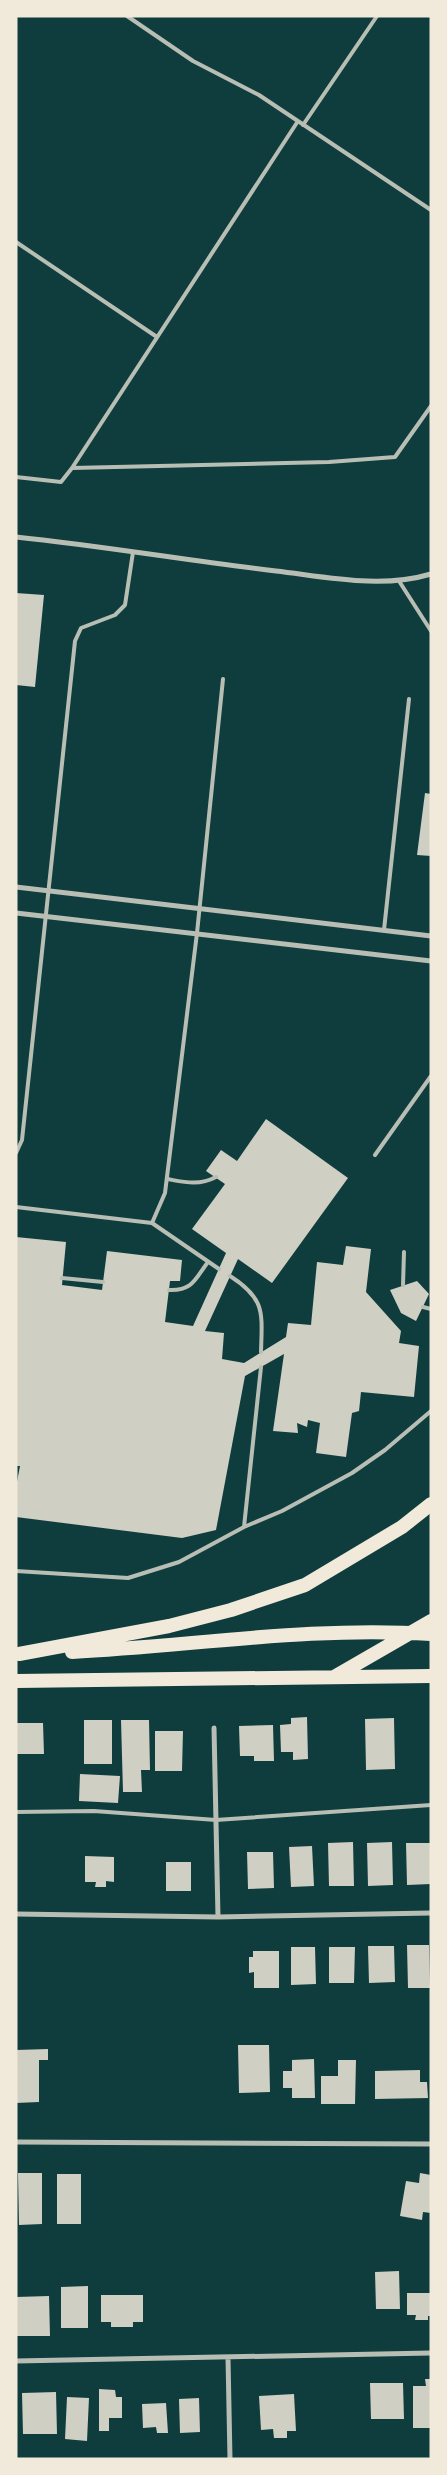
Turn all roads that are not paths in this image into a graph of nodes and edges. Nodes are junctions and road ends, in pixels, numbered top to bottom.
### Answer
1 (127, 16) edge
2 (377, 16) edge
3 (298, 121) junction
4 (303, 125) junction
5 (431, 210) edge
6 (16, 242) edge
7 (157, 337) junction
8 (431, 406) edge
9 (72, 468) junction
10 (16, 477) edge
11 (16, 537) edge
12 (133, 552) junction
13 (431, 574) edge
14 (399, 581) junction
15 (431, 631) edge
16 (223, 680) dead end
17 (408, 699) dead end
18 (16, 887) edge
19 (50, 891) junction
20 (199, 908) junction
21 (16, 913) edge
22 (47, 916) junction
23 (384, 930) junction
24 (197, 933) junction
25 (431, 936) edge
26 (431, 961) edge
27 (431, 1076) edge
28 (16, 1153) edge
29 (375, 1155) dead end
30 (216, 1177) dead end
31 (167, 1179) junction
32 (16, 1207) edge
33 (152, 1223) junction
34 (404, 1252) dead end
35 (208, 1262) junction
36 (219, 1269) dead end
37 (230, 1276) dead end
38 (62, 1278) dead end
39 (103, 1282) dead end
40 (404, 1285) dead end
41 (169, 1290) dead end
42 (423, 1307) dead end
43 (431, 1309) edge
44 (261, 1352) dead end
45 (260, 1367) dead end
46 (431, 1411) edge
47 (431, 1504) edge
48 (244, 1527) junction
49 (16, 1571) edge
50 (431, 1621) edge
51 (408, 1633) junction
52 (431, 1634) edge
53 (18, 1654) edge
54 (431, 1676) edge
55 (332, 1678) junction
56 (16, 1681) edge
57 (214, 1728) dead end
58 (431, 1805) edge
59 (16, 1812) edge
60 (216, 1820) junction
61 (431, 1913) edge
62 (16, 1914) edge
63 (218, 1917) junction
64 (16, 2142) edge
65 (431, 2144) edge
66 (431, 2353) edge
67 (228, 2358) junction
68 (16, 2361) edge
69 (230, 2459) edge

1 - 3 lane
2 - 4 lane
3 - 4 lane
3 - 7 lane
4 - 5 lane
6 - 7 lane
7 - 9 lane
8 - 9 lane
9 - 10 lane
11 - 12 street
12 - 14 street
12 - 19 lane
13 - 14 street
14 - 15 lane
16 - 20 lane
17 - 23 lane
18 - 19 street
19 - 20 street
19 - 22 lane
20 - 23 street
20 - 24 lane
21 - 22 street
22 - 24 street
22 - 28 lane
23 - 25 street
24 - 26 street
24 - 31 lane
27 - 29 lane
30 - 31 lane
31 - 33 lane
32 - 33 lane
33 - 35 lane
34 - 40 lane
35 - 36 lane
35 - 41 lane
37 - 44 lane
38 - 39 lane
42 - 43 lane
45 - 48 lane
46 - 48 lane
47 - 53 highway
48 - 49 lane
50 - 51 highway
51 - 52 highway
51 - 53 highway
51 - 55 highway
54 - 55 highway
55 - 56 highway
57 - 60 street
58 - 60 lane
59 - 60 lane
60 - 63 street
61 - 63 street
62 - 63 street
64 - 65 street
66 - 67 street
67 - 68 street
67 - 69 street

